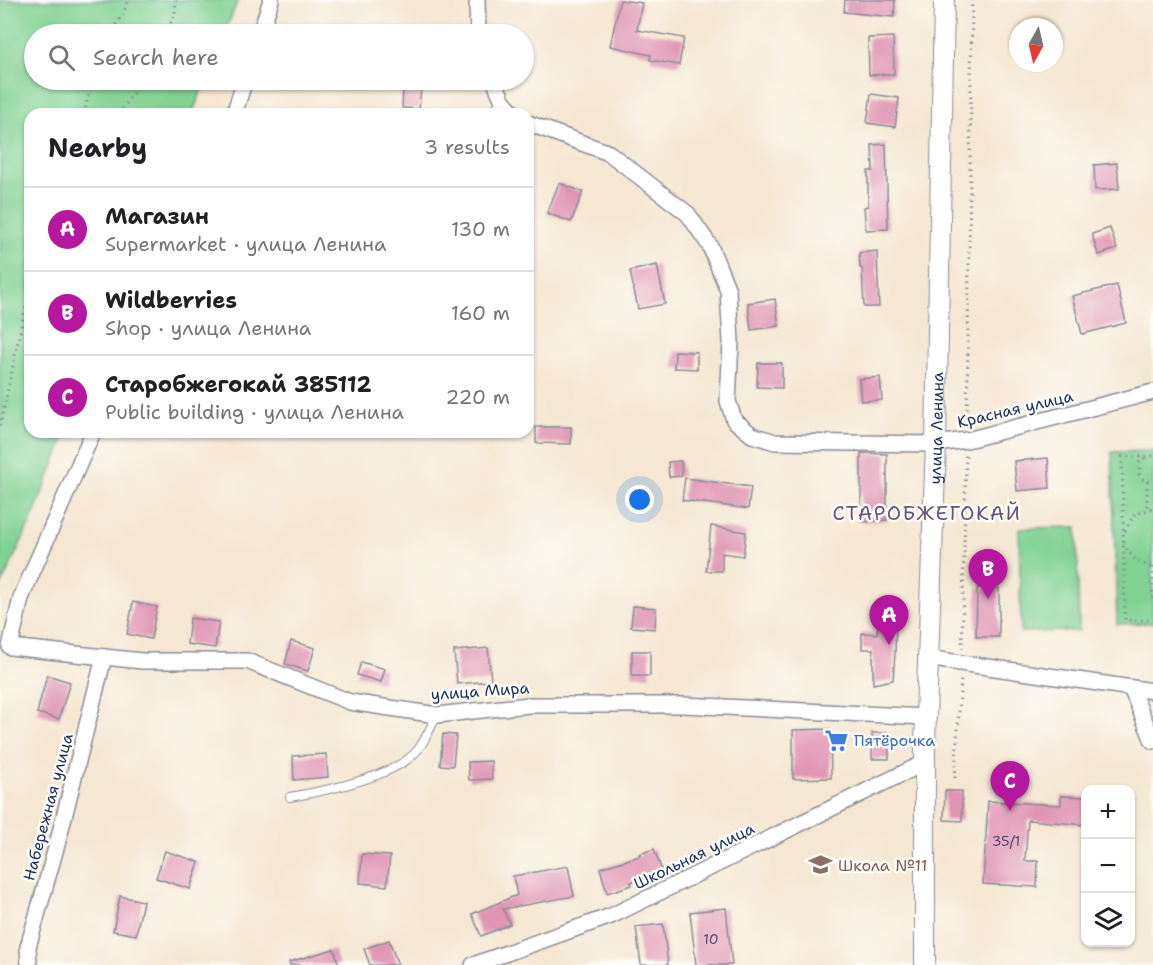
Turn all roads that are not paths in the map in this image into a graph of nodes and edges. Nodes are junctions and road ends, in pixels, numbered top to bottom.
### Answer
1 (271, 0) edge
2 (477, 0) edge
3 (944, 0) edge
4 (263, 24) edge
5 (478, 24) edge
6 (242, 90) edge
7 (498, 90) edge
8 (502, 101) junction
9 (236, 108) edge
10 (495, 108) edge
11 (509, 108) edge
12 (534, 125) edge
13 (1153, 392) edge
14 (90, 438) edge
15 (936, 444) junction
16 (104, 657) junction
17 (926, 658) junction
18 (1131, 688) junction
19 (1153, 691) edge
20 (437, 715) junction
21 (925, 717) junction
22 (1153, 741) edge
23 (924, 763) junction
24 (290, 798) dead end
25 (29, 965) edge
26 (473, 965) edge
27 (925, 965) edge

1 - 4 street
2 - 5 street
3 - 15 street, улица Ленина
6 - 9 street
7 - 8 street
8 - 10 lane
8 - 11 street
12 - 15 street, Красная улица
13 - 15 street, Красная улица
14 - 16 street, улица Мира
15 - 17 street, улица Ленина
16 - 20 street, улица Мира
16 - 25 street, Набережная улица
17 - 18 street
17 - 21 street, улица Ленина
18 - 19 street
18 - 22 street
20 - 21 street, улица Мира
20 - 24 lane
21 - 23 street, улица Ленина
23 - 26 street, Школьная улица
23 - 27 street, улица Ленина

